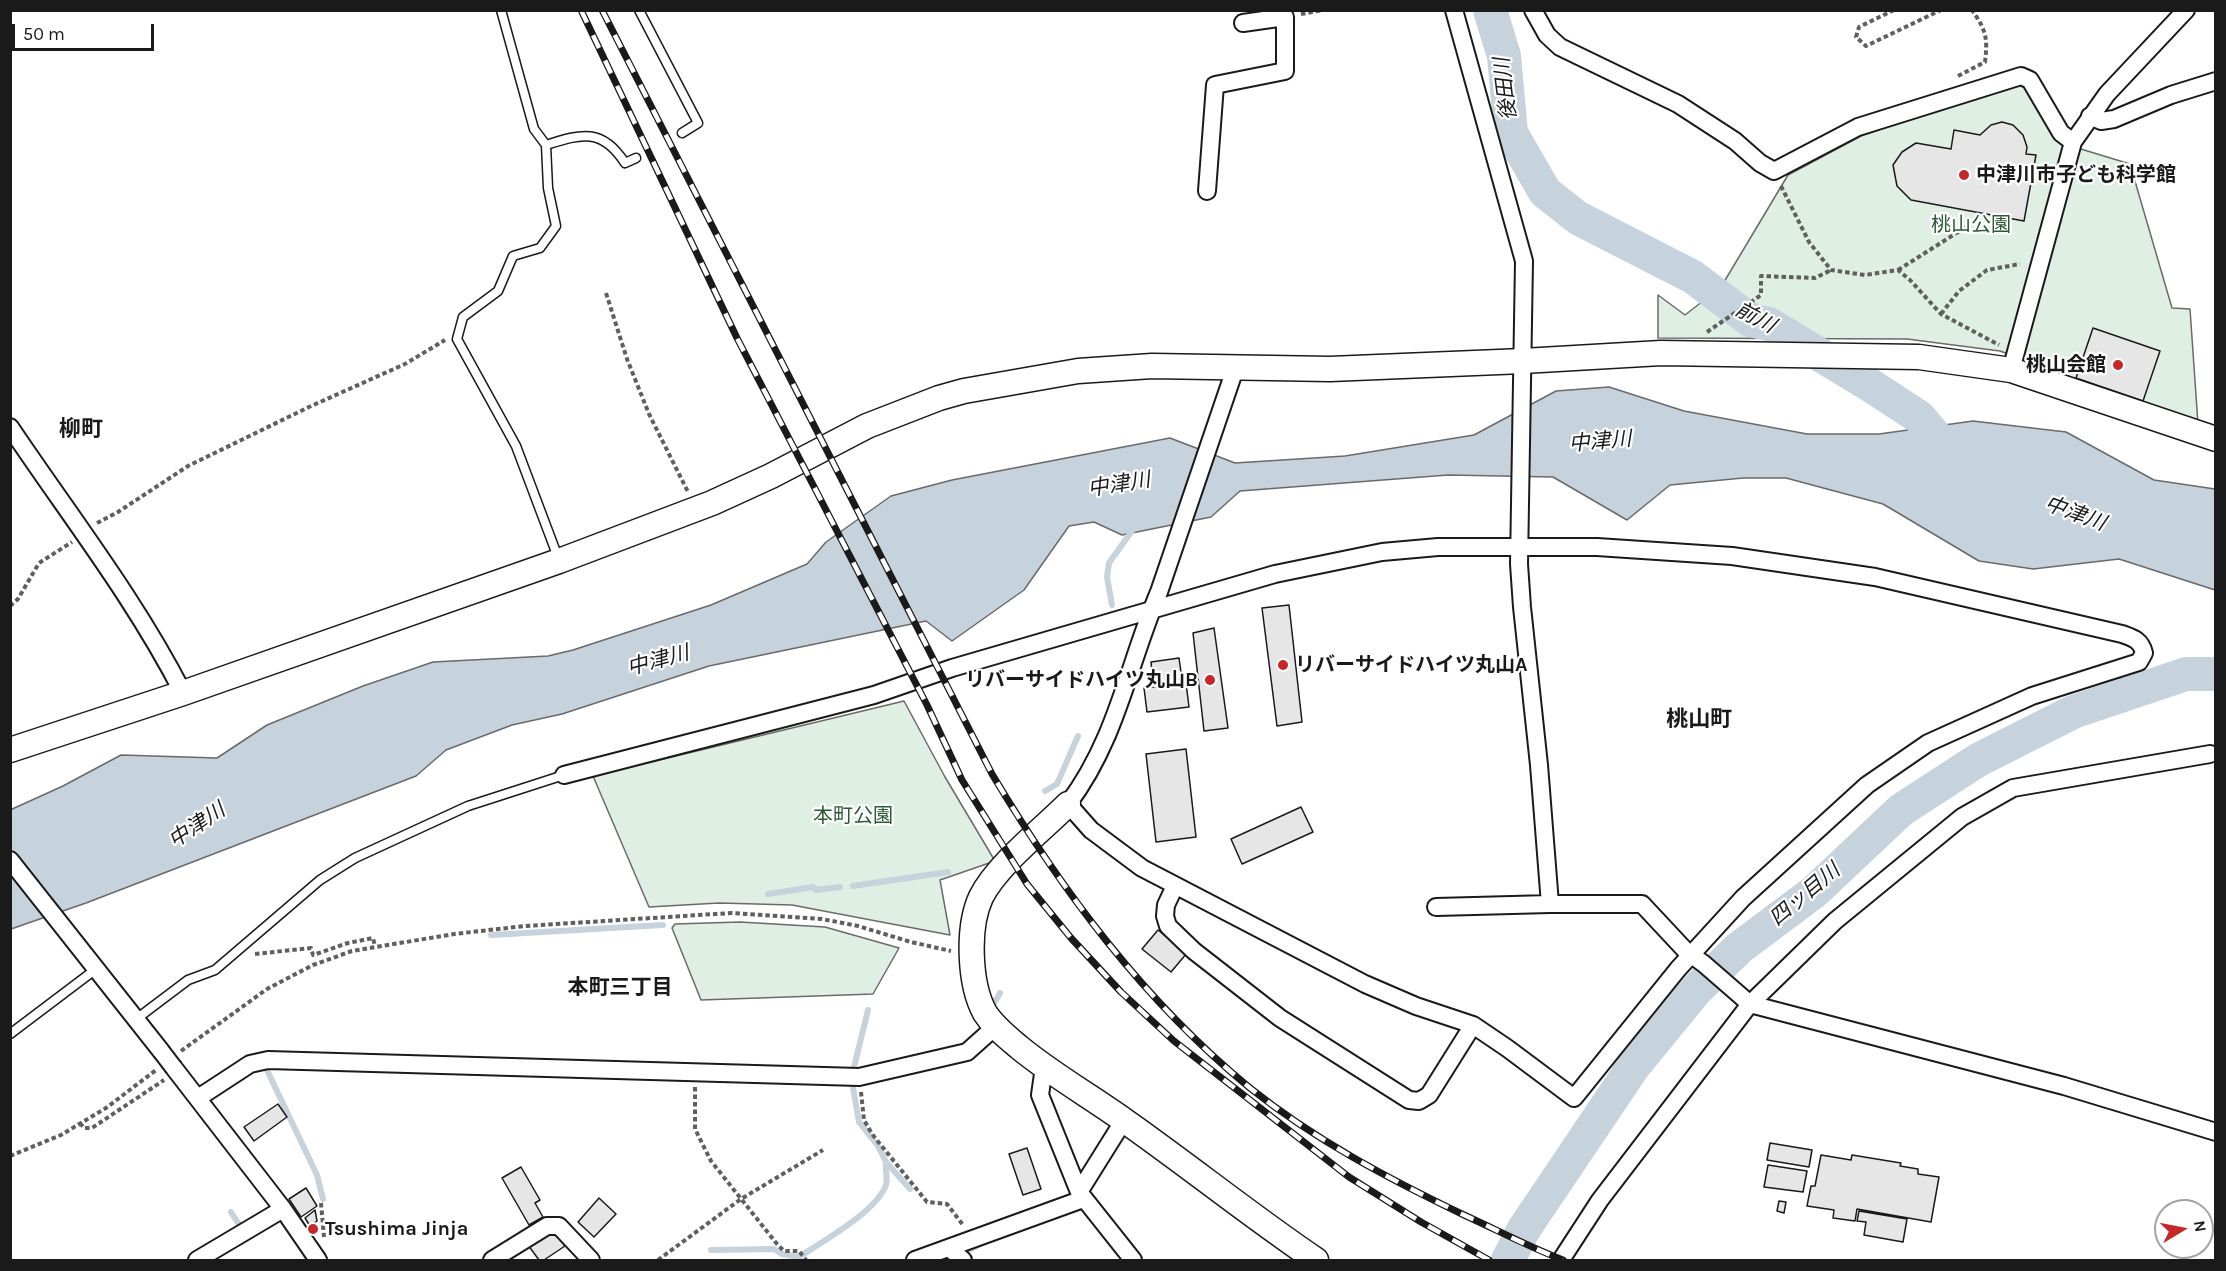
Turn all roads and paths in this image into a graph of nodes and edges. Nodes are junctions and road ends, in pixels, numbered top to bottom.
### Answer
1 (501, 10) edge
2 (639, 10) edge
3 (1323, 10) edge
4 (1454, 10) edge
5 (1533, 10) edge
6 (1894, 10) edge
7 (1941, 10) edge
8 (1972, 10) edge
9 (2186, 10) edge
10 (1285, 17) junction
11 (1243, 23) dead end
12 (1950, 80) dead end
13 (2216, 81) edge
14 (2090, 116) junction
15 (682, 133) dead end
16 (2073, 142) junction
17 (546, 145) junction
18 (636, 158) dead end
19 (1774, 171) junction
20 (1207, 191) dead end
21 (1966, 227) dead end
22 (2020, 264) dead end
23 (1831, 270) junction
24 (1898, 270) junction
25 (606, 293) dead end
26 (1941, 314) junction
27 (459, 332) junction
28 (1703, 334) dead end
29 (2013, 362) junction
30 (1235, 369) junction
31 (1523, 369) junction
32 (10, 427) edge
33 (2216, 439) edge
34 (17, 449) edge
35 (696, 509) junction
36 (84, 533) junction
37 (1519, 541) junction
38 (559, 561) junction
39 (10, 606) edge
40 (1150, 612) junction
41 (183, 693) junction
42 (10, 750) edge
43 (2210, 754) dead end
44 (564, 776) joint
45 (1068, 804) junction
46 (10, 860) edge
47 (1175, 886) junction
48 (1550, 904) junction
49 (1436, 907) dead end
50 (375, 946) junction
51 (241, 949) junction
52 (972, 956) junction
53 (1697, 960) junction
54 (96, 969) junction
55 (1746, 1001) junction
56 (135, 1020) junction
57 (1473, 1025) junction
58 (995, 1027) junction
59 (10, 1034) edge
60 (168, 1060) junction
61 (1044, 1067) junction
62 (695, 1074) junction
63 (859, 1077) junction
64 (162, 1081) dead end
65 (198, 1098) junction
66 (1124, 1120) junction
67 (80, 1123) junction
68 (2216, 1132) edge
69 (823, 1150) dead end
70 (10, 1156) edge
71 (1081, 1195) junction
72 (741, 1199) junction
73 (283, 1209) junction
74 (973, 1238) junction
75 (949, 1248) junction
76 (805, 1259) edge
77 (197, 1260) edge
78 (318, 1260) edge
79 (492, 1260) edge
80 (591, 1260) edge
81 (658, 1260) edge
82 (915, 1260) edge
83 (963, 1260) edge
84 (1133, 1260) edge
85 (1316, 1260) edge
86 (1561, 1260) edge

1 - 17 lane
2 - 15 lane
3 - 10 path
4 - 31 street
5 - 19 street
6 - 7 path
8 - 12 path
9 - 14 street
10 - 11 street
10 - 20 street
13 - 14 street
14 - 16 street
16 - 19 street
16 - 29 street
17 - 18 lane
17 - 27 lane
19 - 23 path
21 - 24 path
22 - 26 path
23 - 24 path
23 - 28 path
24 - 26 path
25 - 35 path
26 - 29 path
27 - 36 path
27 - 38 lane
29 - 31 street
29 - 33 street
30 - 31 street
30 - 35 street
30 - 40 street
31 - 37 street
32 - 34 street
34 - 36 street
35 - 38 street
36 - 39 path
36 - 41 street
37 - 40 street
37 - 48 street
37 - 53 street
38 - 41 street
40 - 44 street
40 - 45 street
41 - 42 street
43 - 55 street
44 - 51 lane
45 - 47 street
45 - 52 street
46 - 54 street
47 - 57 street
47 - 57 street
48 - 49 street
48 - 53 street
50 - 51 path
50 - 52 path
50 - 60 path
51 - 56 lane
52 - 58 street
53 - 55 street
53 - 57 street
54 - 56 street
54 - 59 lane
55 - 68 street
55 - 86 street
56 - 60 street
58 - 61 street
58 - 63 street
60 - 65 street
60 - 67 path
61 - 66 street
61 - 71 street
62 - 63 street
62 - 65 street
62 - 72 path
63 - 74 path
64 - 67 path
65 - 73 street
66 - 71 street
66 - 85 street
67 - 70 path
69 - 72 path
71 - 74 street
71 - 84 street
72 - 76 path
72 - 81 path
73 - 77 street
73 - 78 street
74 - 75 street
75 - 82 street
75 - 83 street
79 - 80 street

